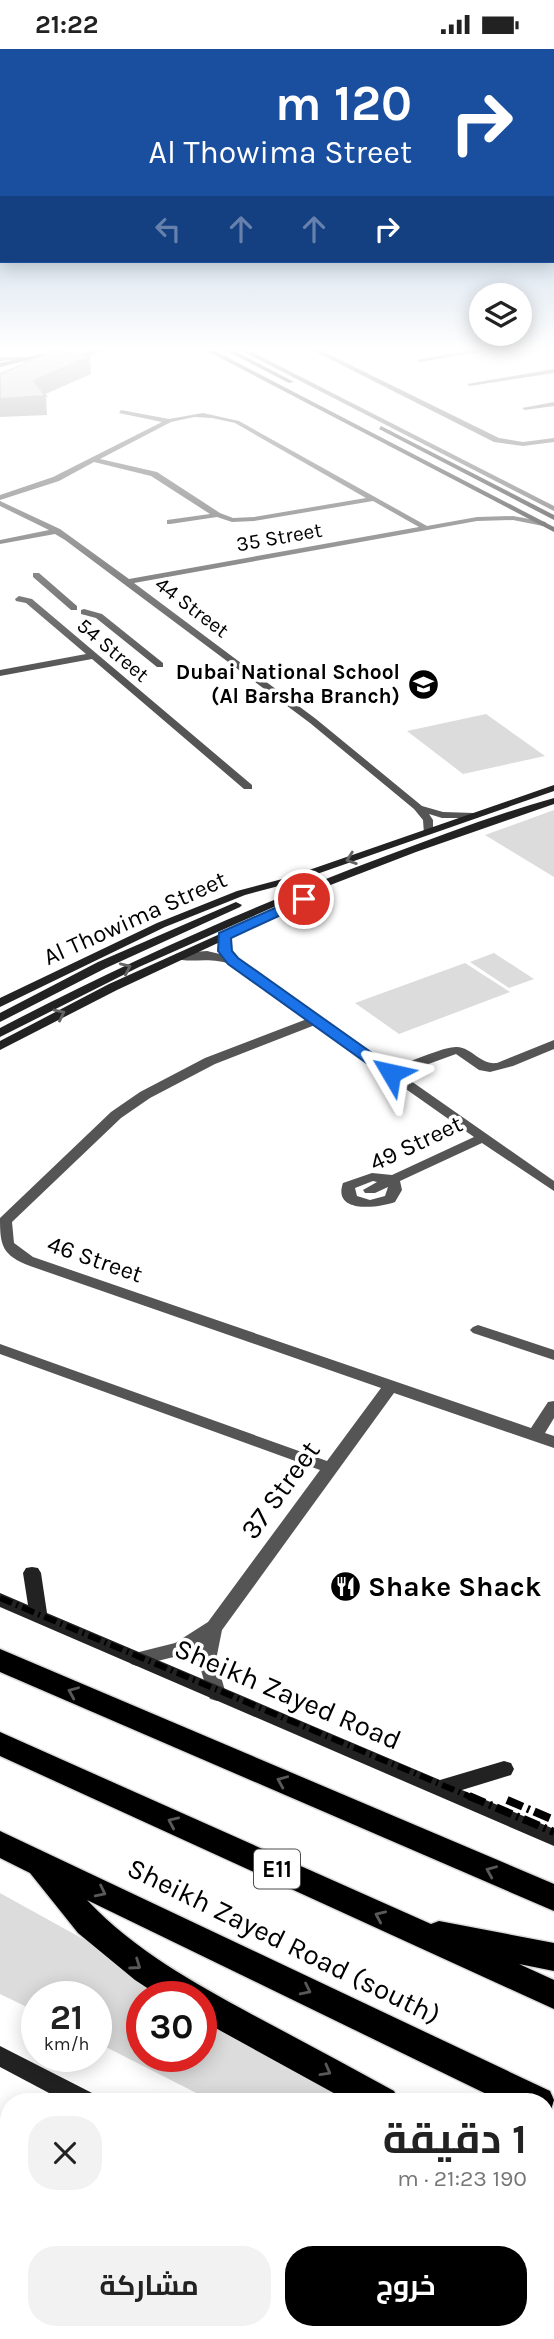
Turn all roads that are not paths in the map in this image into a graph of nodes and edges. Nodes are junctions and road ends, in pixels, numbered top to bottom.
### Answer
1 (98, 458) edge
2 (300, 458) edge
3 (417, 458) edge
4 (438, 458) edge
5 (454, 458) edge
6 (94, 460) junction
7 (372, 499) junction
8 (498, 500) junction
9 (0, 501) edge
10 (554, 509) edge
11 (217, 515) junction
12 (554, 518) edge
13 (477, 519) junction
14 (171, 522) dead end
15 (543, 524) junction
16 (426, 529) junction
17 (554, 530) edge
18 (57, 531) junction
19 (0, 542) edge
20 (36, 575) dead end
21 (127, 582) junction
22 (19, 599) dead end
23 (92, 656) junction
24 (160, 665) dead end
25 (0, 673) edge
26 (248, 787) dead end
27 (554, 788) edge
28 (554, 801) edge
29 (418, 807) junction
30 (516, 813) junction
31 (474, 817) junction
32 (428, 832) junction
33 (290, 880) junction
34 (224, 936) junction
35 (178, 957) junction
36 (233, 961) junction
37 (0, 1003) edge
38 (0, 1018) edge
39 (316, 1020) junction
40 (0, 1033) edge
41 (554, 1044) edge
42 (0, 1046) edge
43 (391, 1073) junction
44 (482, 1137) junction
45 (554, 1187) edge
46 (370, 1190) dead end
47 (478, 1330) dead end
48 (0, 1349) edge
49 (554, 1355) edge
50 (391, 1386) junction
51 (554, 1406) edge
52 (535, 1435) junction
53 (554, 1442) edge
54 (331, 1468) junction
55 (32, 1573) dead end
56 (0, 1600) edge
57 (39, 1617) junction
58 (214, 1627) junction
59 (137, 1659) junction
60 (0, 1660) edge
61 (217, 1694) junction
62 (0, 1743) edge
63 (504, 1769) dead end
64 (438, 1789) junction
65 (554, 1838) edge
66 (0, 1844) edge
67 (40, 1863) junction
68 (554, 1898) edge
69 (415, 1931) junction
70 (554, 1957) edge
71 (162, 1981) edge
72 (554, 1995) edge
73 (217, 2012) edge
74 (0, 2056) edge
75 (71, 2093) edge
76 (366, 2093) edge
77 (519, 2093) edge

1 - 6 street
2 - 7 street
3 - 8 street
4 - 12 street
5 - 10 street
6 - 9 street
6 - 11 street
7 - 11 street
7 - 16 street
8 - 13 street
8 - 15 street
9 - 18 street, 44 Street
11 - 14 street
13 - 15 street, 35 Street
13 - 16 street, 35 Street
15 - 17 street
16 - 21 street, 35 Street
18 - 19 street
18 - 21 street, 44 Street
20 - 24 street
21 - 29 street, 44 Street
22 - 23 street, 54 Street
23 - 25 street
23 - 26 street, 54 Street
27 - 31 street, Al Thowima Street
28 - 30 street, Al Thowima Street
29 - 31 street, 44 Street
29 - 32 street, 44 Street
30 - 34 street, Al Thowima Street
40 -> 30 street, Al Thowima Street
31 - 32 street, Al Thowima Street
32 -> 33 street, Al Thowima Street
33 - 37 street, Al Thowima Street
33 - 38 street, Al Thowima Street
34 - 35 street, Al Thowima Street
34 - 36 street
35 - 36 street
42 -> 35 street, Al Thowima Street
36 - 39 street
39 - 43 street
39 - 50 street, 46 Street
41 - 43 street
43 - 44 street
44 - 45 street
44 - 46 street, 49 Street
47 - 49 street
48 - 54 street
50 - 52 street, 46 Street
50 - 54 street, 37 Street
51 - 52 street
52 - 53 street, 46 Street
54 - 58 street, 37 Street
55 - 57 street
56 - 57 street, Sheikh Zayed Road
57 - 59 street, Sheikh Zayed Road
58 - 59 street, 37 Street
58 - 61 street, 37 Street
59 - 61 street, Sheikh Zayed Road
68 -> 60 highway
61 - 64 street, Sheikh Zayed Road
69 -> 62 highway, E11
63 - 64 street
64 - 65 street, Sheikh Zayed Road
66 - 67 highway, Sheikh Zayed Road (south)
67 -> 71 highway
67 -> 77 highway, Sheikh Zayed Road (south)
69 - 70 highway
69 - 72 highway, E11
73 -> 76 highway
74 - 75 street

